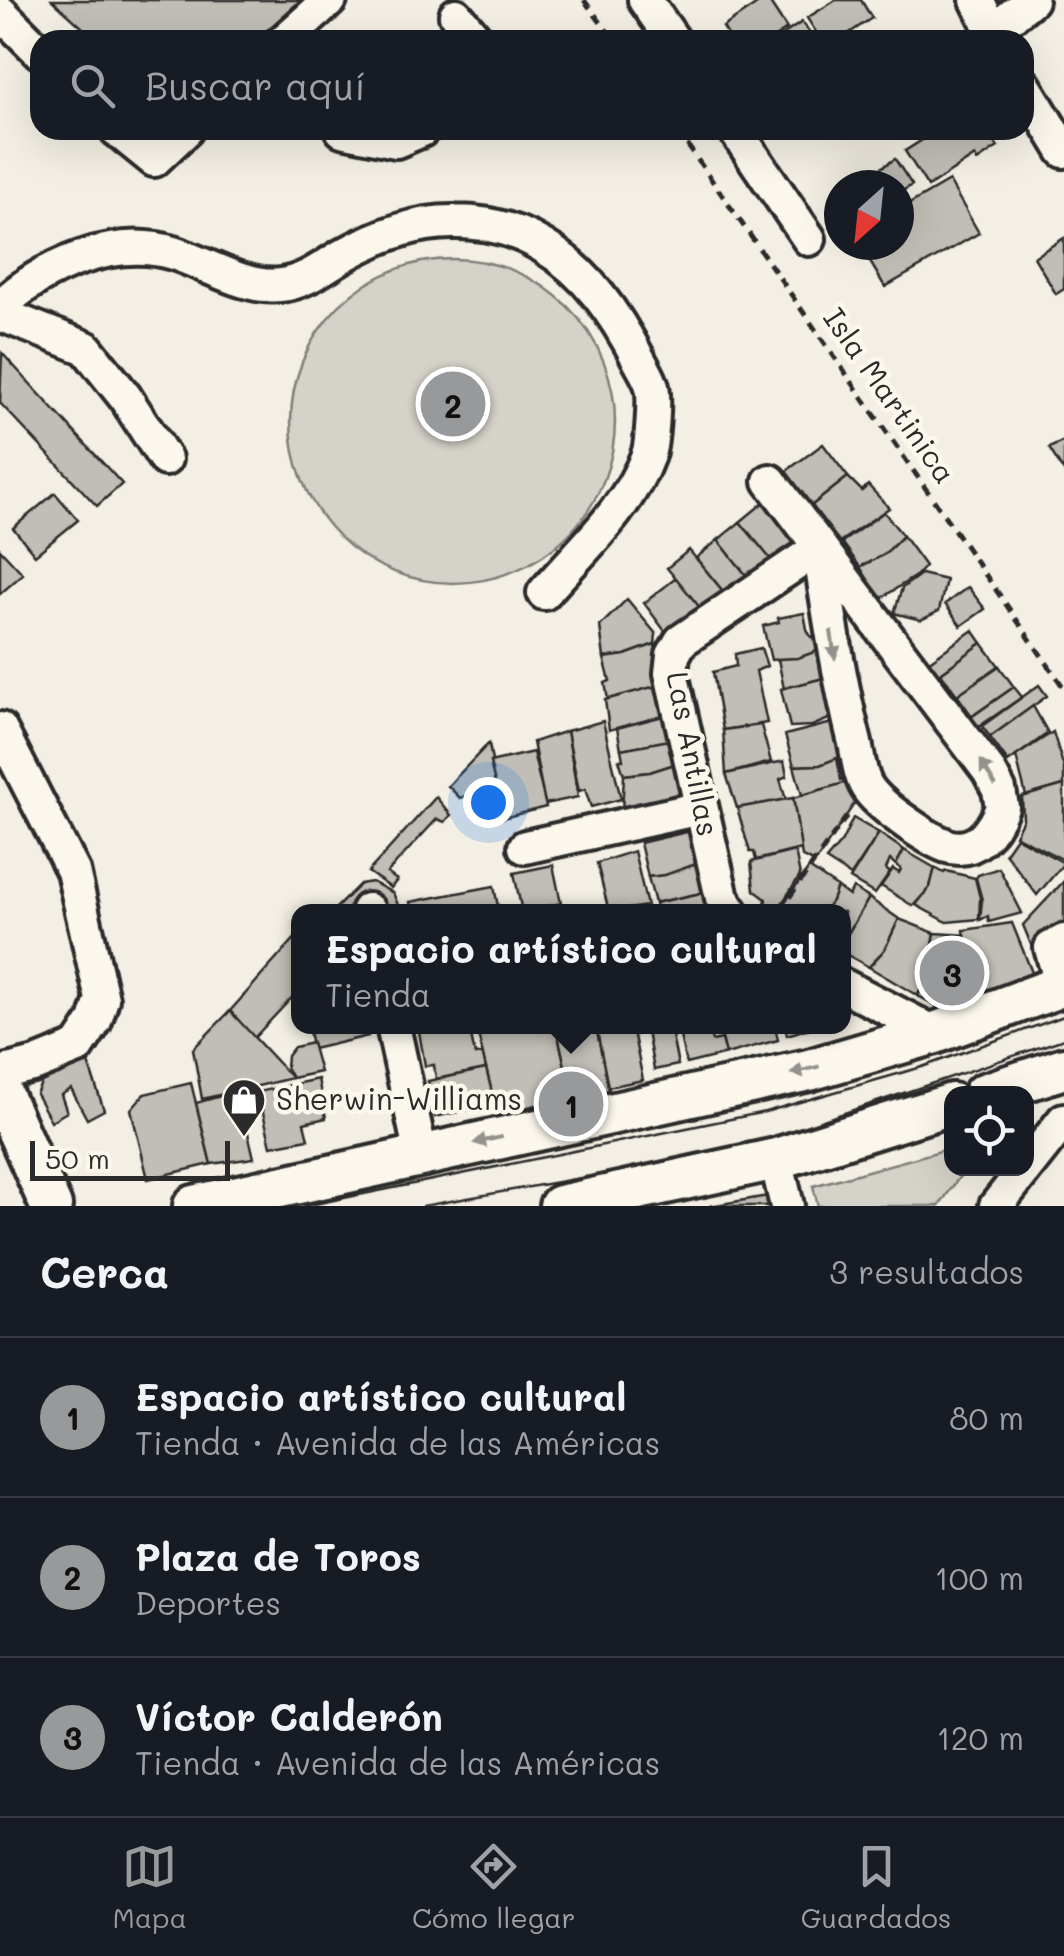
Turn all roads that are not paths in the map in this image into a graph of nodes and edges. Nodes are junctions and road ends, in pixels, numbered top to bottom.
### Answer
1 (330, 0) edge
2 (645, 0) edge
3 (978, 0) edge
4 (1031, 0) edge
5 (0, 12) edge
6 (296, 30) edge
7 (666, 30) edge
8 (992, 30) edge
9 (1001, 30) edge
10 (30, 42) edge
11 (1034, 102) edge
12 (130, 140) edge
13 (175, 140) edge
14 (741, 140) edge
15 (1064, 151) edge
16 (809, 239) dead end
17 (0, 310) edge
18 (165, 459) dead end
19 (770, 481) dead end
20 (819, 548) junction
21 (544, 593) dead end
22 (0, 730) edge
23 (701, 808) junction
24 (525, 847) dead end
25 (726, 904) edge
26 (1064, 940) edge
27 (1063, 985) edge
28 (854, 991) edge
29 (935, 1033) junction
30 (396, 1034) edge
31 (866, 1052) junction
32 (1064, 1068) edge
33 (0, 1073) edge
34 (1009, 1086) edge
35 (0, 1091) edge
36 (944, 1106) edge
37 (1064, 1120) edge
38 (421, 1155) junction
39 (776, 1159) junction
40 (1004, 1203) edge
41 (52, 1206) edge
42 (194, 1206) edge
43 (560, 1206) edge
44 (788, 1206) edge

1 - 6 street
2 - 7 street
3 - 8 street
4 - 9 street
5 - 10 street
11 - 15 street
12 - 13 street
14 - 16 street
17 - 18 street
17 - 21 street
19 - 20 street
20 -> 20 street
20 - 23 street, Las Antillas
22 - 33 street
23 - 24 street
23 - 25 street, Las Antillas
26 - 27 street
27 - 29 main road
28 - 29 street
28 - 31 street
29 - 31 main road
30 - 38 street
31 -> 38 main road
32 - 34 main road
35 - 41 main road
36 - 39 main road
37 - 40 street
38 - 42 main road
39 - 43 main road
39 - 44 street

